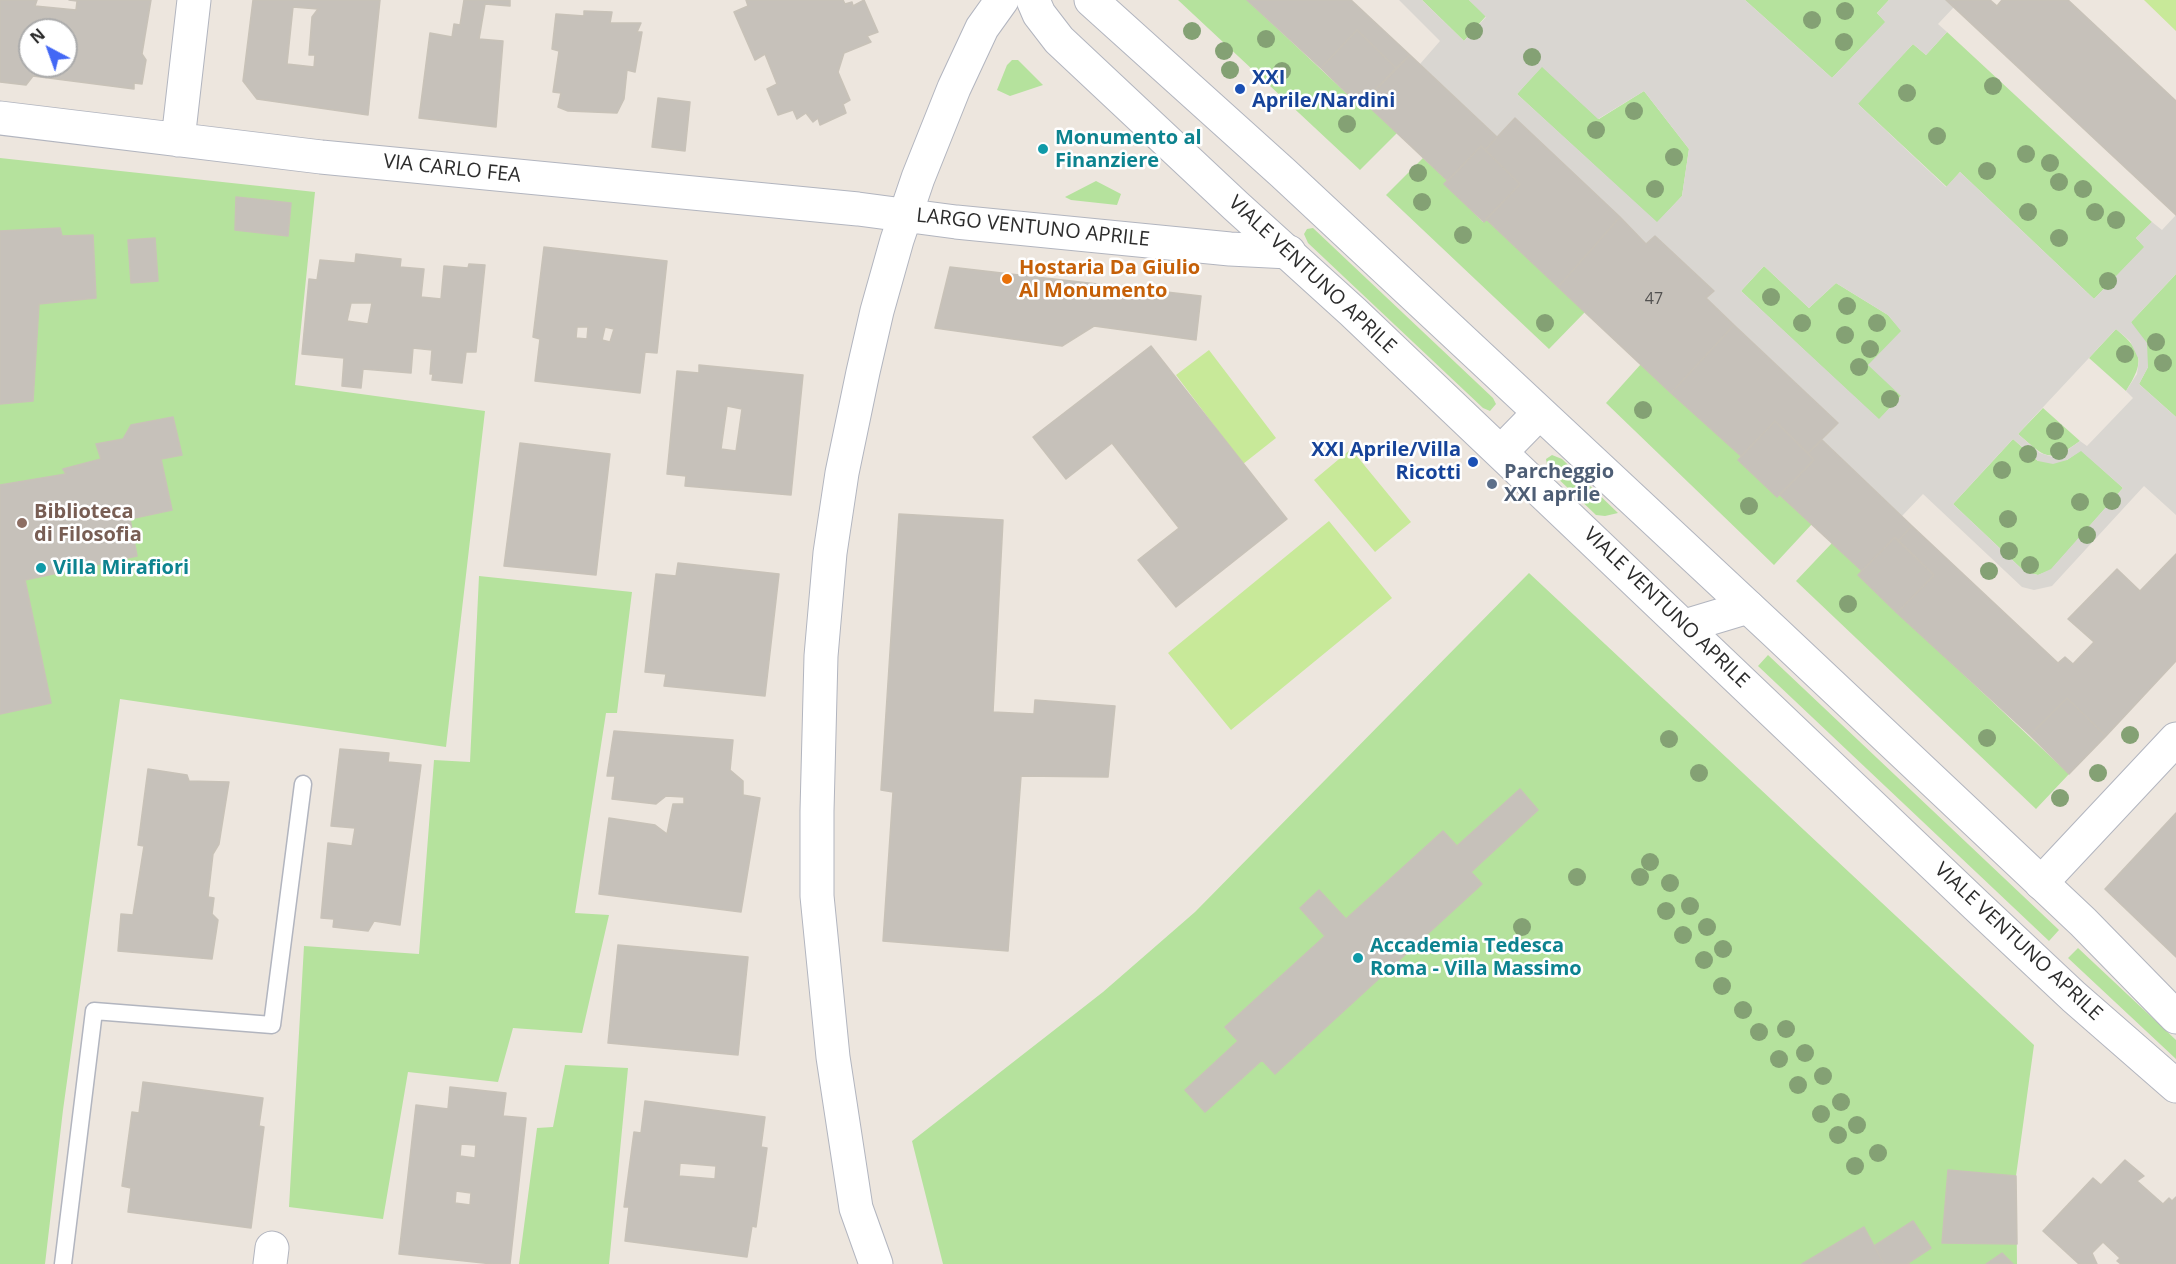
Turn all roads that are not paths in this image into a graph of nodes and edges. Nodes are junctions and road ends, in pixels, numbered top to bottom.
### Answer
1 (194, 0) edge
2 (1002, 0) edge
3 (1033, 0) edge
4 (1091, 0) edge
5 (0, 118) edge
6 (178, 140) junction
7 (905, 215) junction
8 (1289, 252) junction
9 (1539, 413) junction
10 (1501, 452) junction
11 (1748, 608) junction
12 (1685, 626) junction
13 (2176, 739) edge
14 (303, 784) dead end
15 (2041, 883) junction
16 (2176, 1017) edge
17 (2176, 1086) edge
18 (856, 1208) junction
19 (63, 1264) edge
20 (852, 1264) edge
21 (876, 1264) edge

1 - 6 street
2 - 7 street, LARGO VENTUNO APRILE
3 - 8 street, VIALE VENTUNO APRILE
4 - 9 street
5 - 6 street, VIA CARLO FEA
6 - 7 street, VIA CARLO FEA
7 - 8 street, LARGO VENTUNO APRILE
7 - 18 street
8 - 10 street, VIALE VENTUNO APRILE
9 - 10 street
9 - 11 street
10 - 12 street, VIALE VENTUNO APRILE
11 - 12 street
11 - 15 street
12 - 17 street, VIALE VENTUNO APRILE
13 - 15 street
14 - 19 lane
15 - 16 street
18 - 20 street
18 - 21 street

